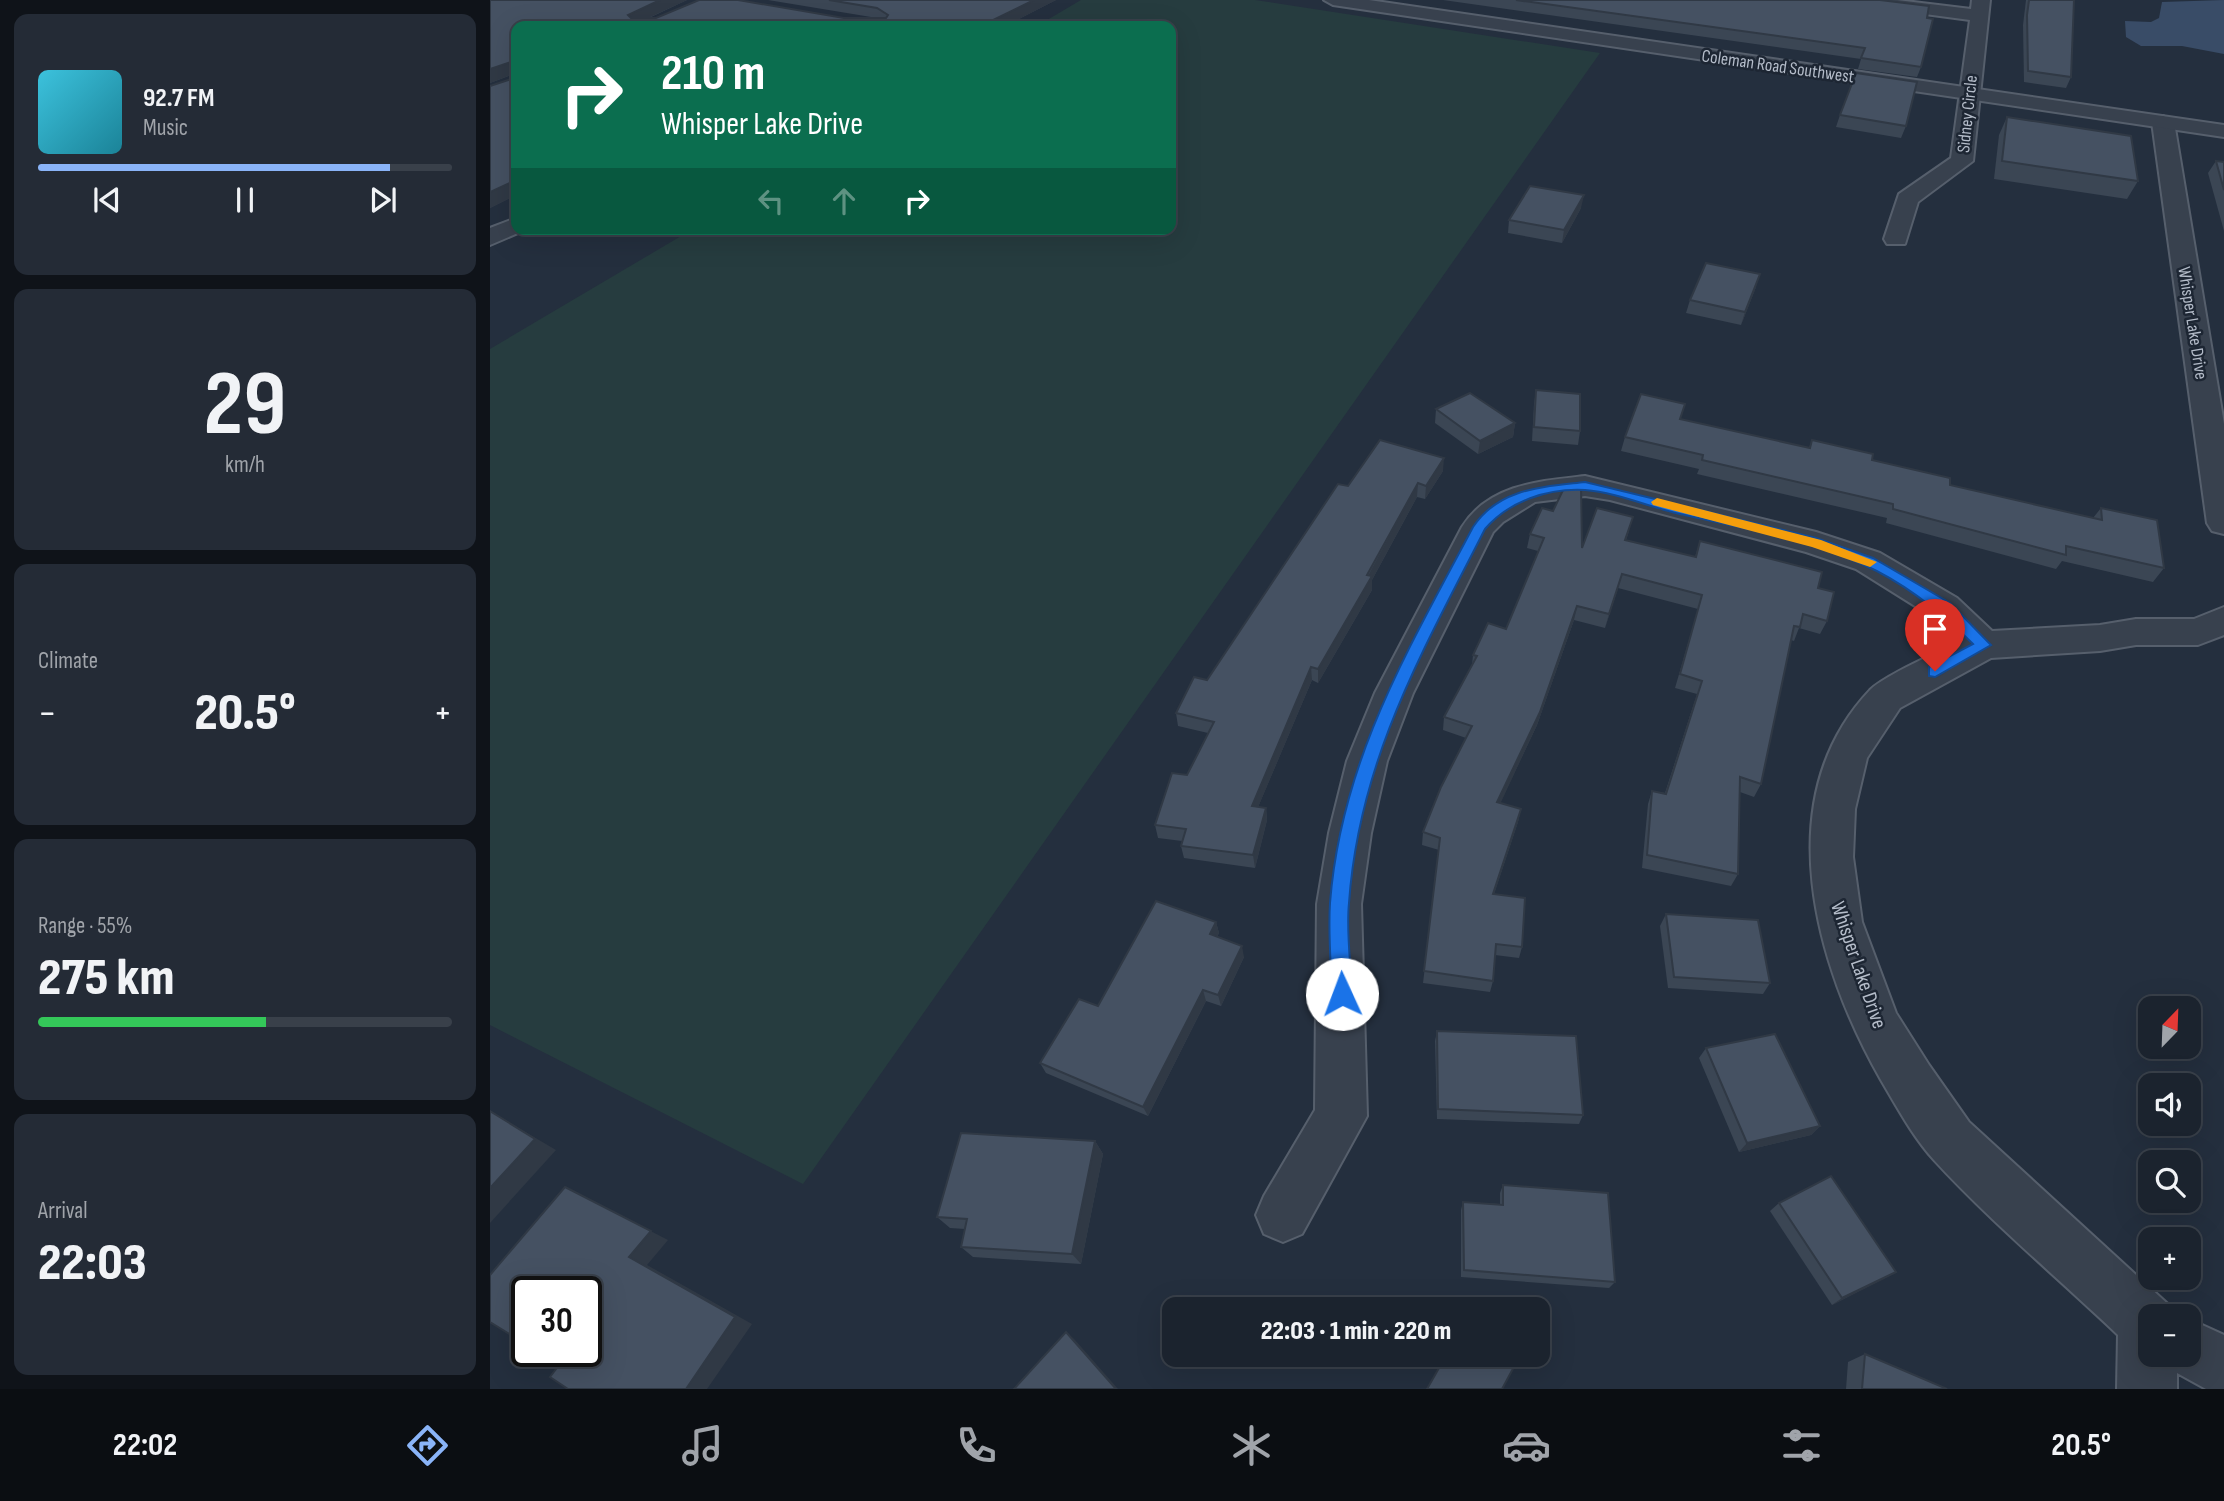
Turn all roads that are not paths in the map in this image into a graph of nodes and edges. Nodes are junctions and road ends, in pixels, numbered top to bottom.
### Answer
1 (1333, 0) edge
2 (1857, 0) edge
3 (1980, 8) edge
4 (1968, 93) junction
5 (2163, 122) junction
6 (2224, 131) edge
7 (511, 228) edge
8 (490, 238) edge
9 (1896, 239) dead end
10 (2224, 523) edge
11 (2224, 620) edge
12 (1984, 645) junction
13 (1283, 1215) dead end
14 (2138, 1312) edge
15 (2201, 1355) edge
16 (2153, 1367) edge
17 (2224, 1367) edge
18 (2147, 1389) edge

1 - 4 street, Coleman Road Southwest
2 - 3 street
3 - 4 street, Sidney Circle
4 - 5 street, Coleman Road Southwest
4 - 9 street, Sidney Circle
5 - 6 street, Coleman Road Southwest
5 - 10 street, Whisper Lake Drive
7 - 8 street
11 - 12 street, Whisper Lake Drive
12 - 13 street
12 - 14 street, Whisper Lake Drive
15 - 17 street, Whisper Lake Drive
16 - 18 street

